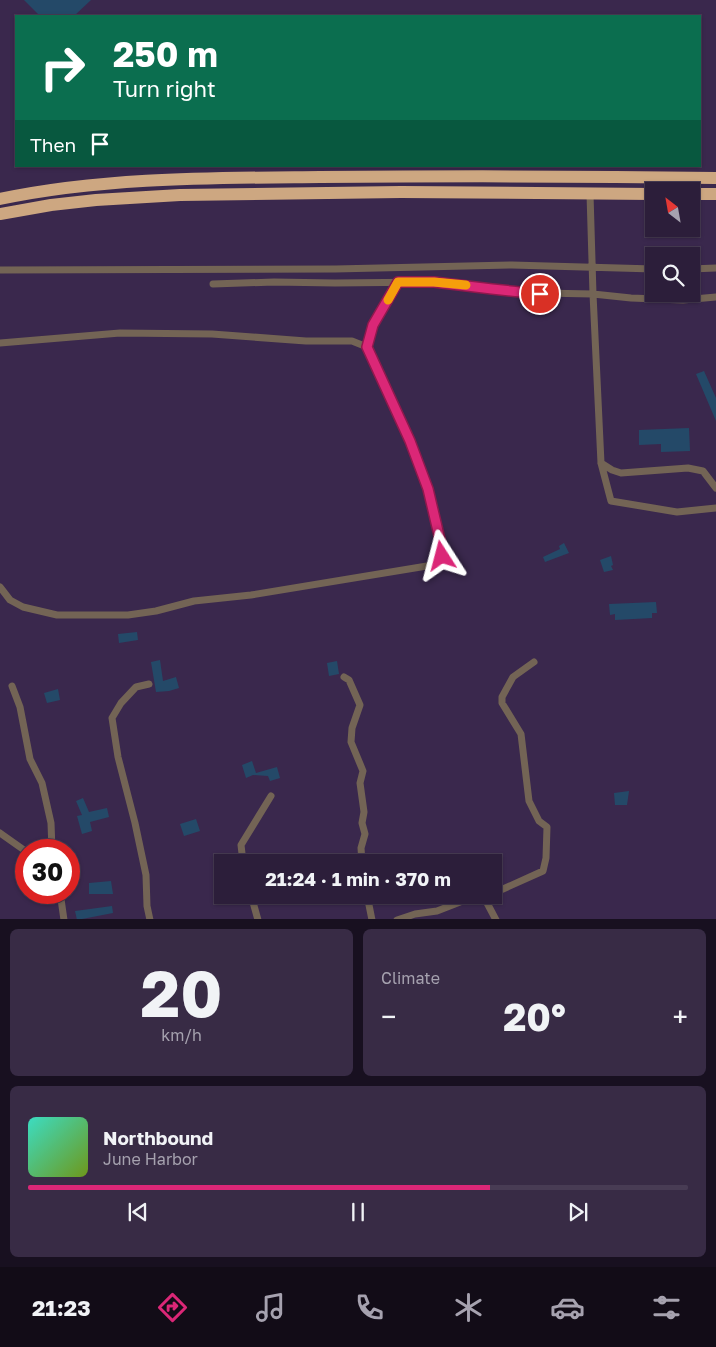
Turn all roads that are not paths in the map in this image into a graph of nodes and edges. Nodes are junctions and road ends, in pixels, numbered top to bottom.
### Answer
1 (716, 178) edge
2 (590, 194) junction
3 (645, 194) edge
4 (700, 194) edge
5 (716, 194) edge
6 (0, 198) edge
7 (0, 214) edge
8 (593, 268) junction
9 (716, 268) edge
10 (645, 269) edge
11 (700, 269) edge
12 (0, 270) edge
13 (398, 282) junction
14 (213, 284) dead end
15 (593, 294) junction
16 (716, 297) edge
17 (0, 343) edge
18 (367, 347) junction
19 (601, 463) junction
20 (716, 488) edge
21 (716, 508) edge
22 (0, 587) edge
23 (534, 662) dead end
24 (344, 677) dead end
25 (149, 684) dead end
26 (12, 686) dead end
27 (271, 796) dead end
28 (0, 833) edge
29 (52, 839) edge
30 (15, 844) edge
31 (242, 854) edge
32 (361, 854) edge
33 (502, 889) edge
34 (62, 904) edge
35 (253, 904) edge
36 (369, 904) edge
37 (454, 904) edge
38 (488, 904) edge
39 (64, 919) edge
40 (150, 919) edge
41 (258, 919) edge
42 (372, 919) edge
43 (400, 919) edge
44 (495, 919) edge

1 - 6 highway
2 - 3 highway
2 - 7 highway
2 - 8 street
4 - 5 highway
8 - 10 street
8 - 12 street
8 - 15 street
9 - 11 street
13 - 14 street
13 - 15 street
13 - 18 street
15 - 16 street
15 - 19 street
17 - 18 street
18 - 22 street
19 - 20 street
19 - 21 street
23 - 33 street
24 - 32 street
25 - 40 street
26 - 29 street
27 - 31 street
28 - 30 street
34 - 39 street
35 - 41 street
36 - 42 street
37 - 43 street
38 - 44 street

